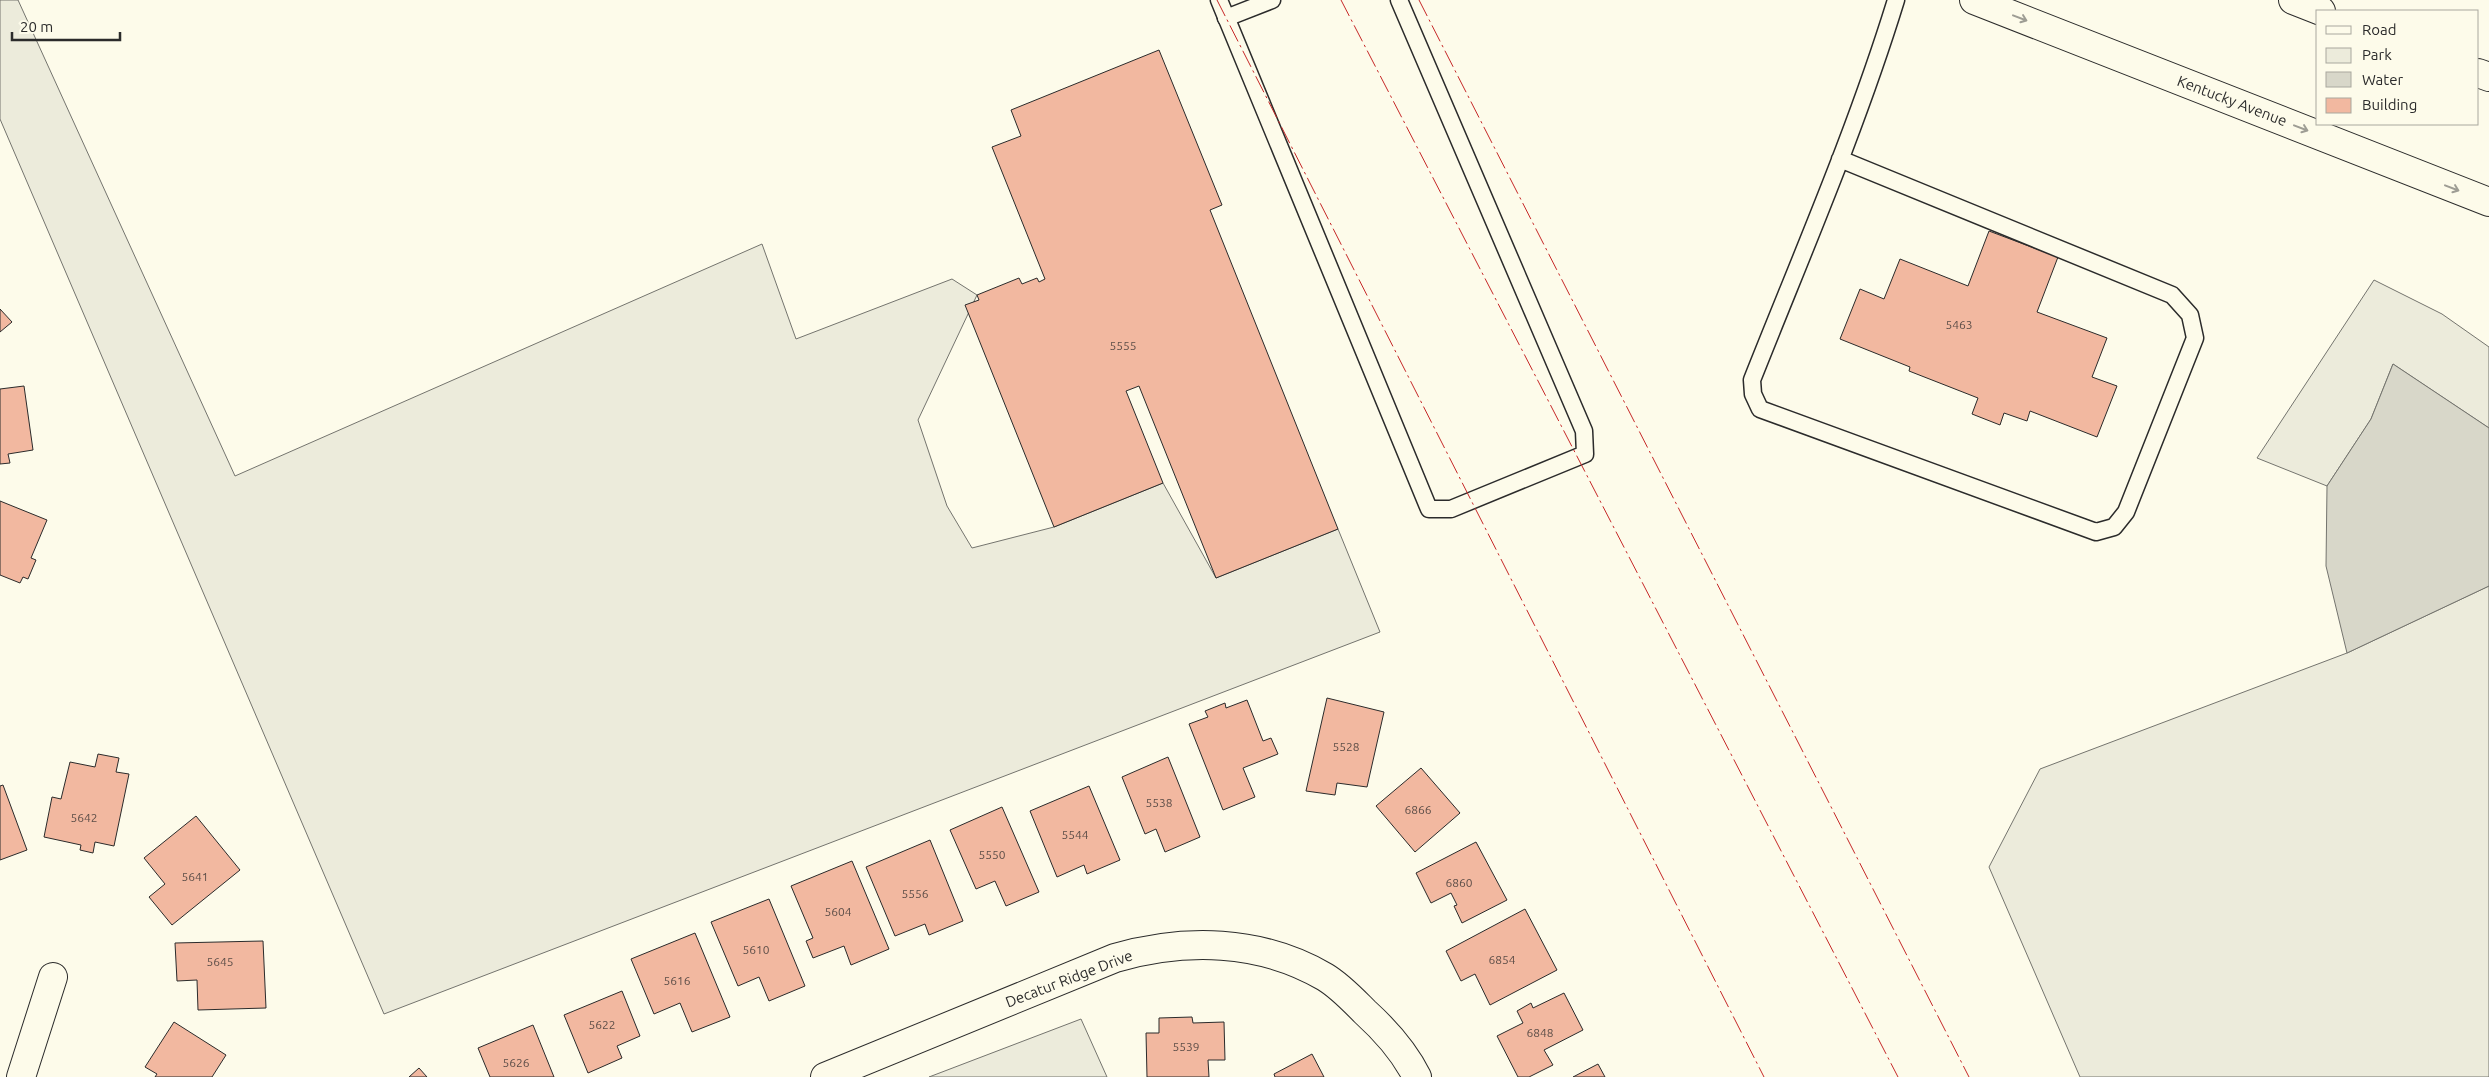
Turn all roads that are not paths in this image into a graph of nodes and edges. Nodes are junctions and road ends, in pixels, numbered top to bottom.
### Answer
1 (1219, 0) edge
2 (1272, 0) edge
3 (1399, 0) edge
4 (1896, 0) edge
5 (1974, 0) edge
6 (2293, 0) edge
7 (2318, 10) edge
8 (1226, 18) junction
9 (1840, 159) junction
10 (2489, 202) edge
11 (53, 977) dead end
12 (21, 1077) edge
13 (825, 1077) edge
14 (1417, 1077) edge

1 - 8 lane
2 - 8 lane
3 - 8 lane
4 - 9 lane
5 -> 10 street, Kentucky Avenue
6 - 7 street
9 - 9 lane
11 - 12 street
13 - 14 street, Decatur Ridge Drive

